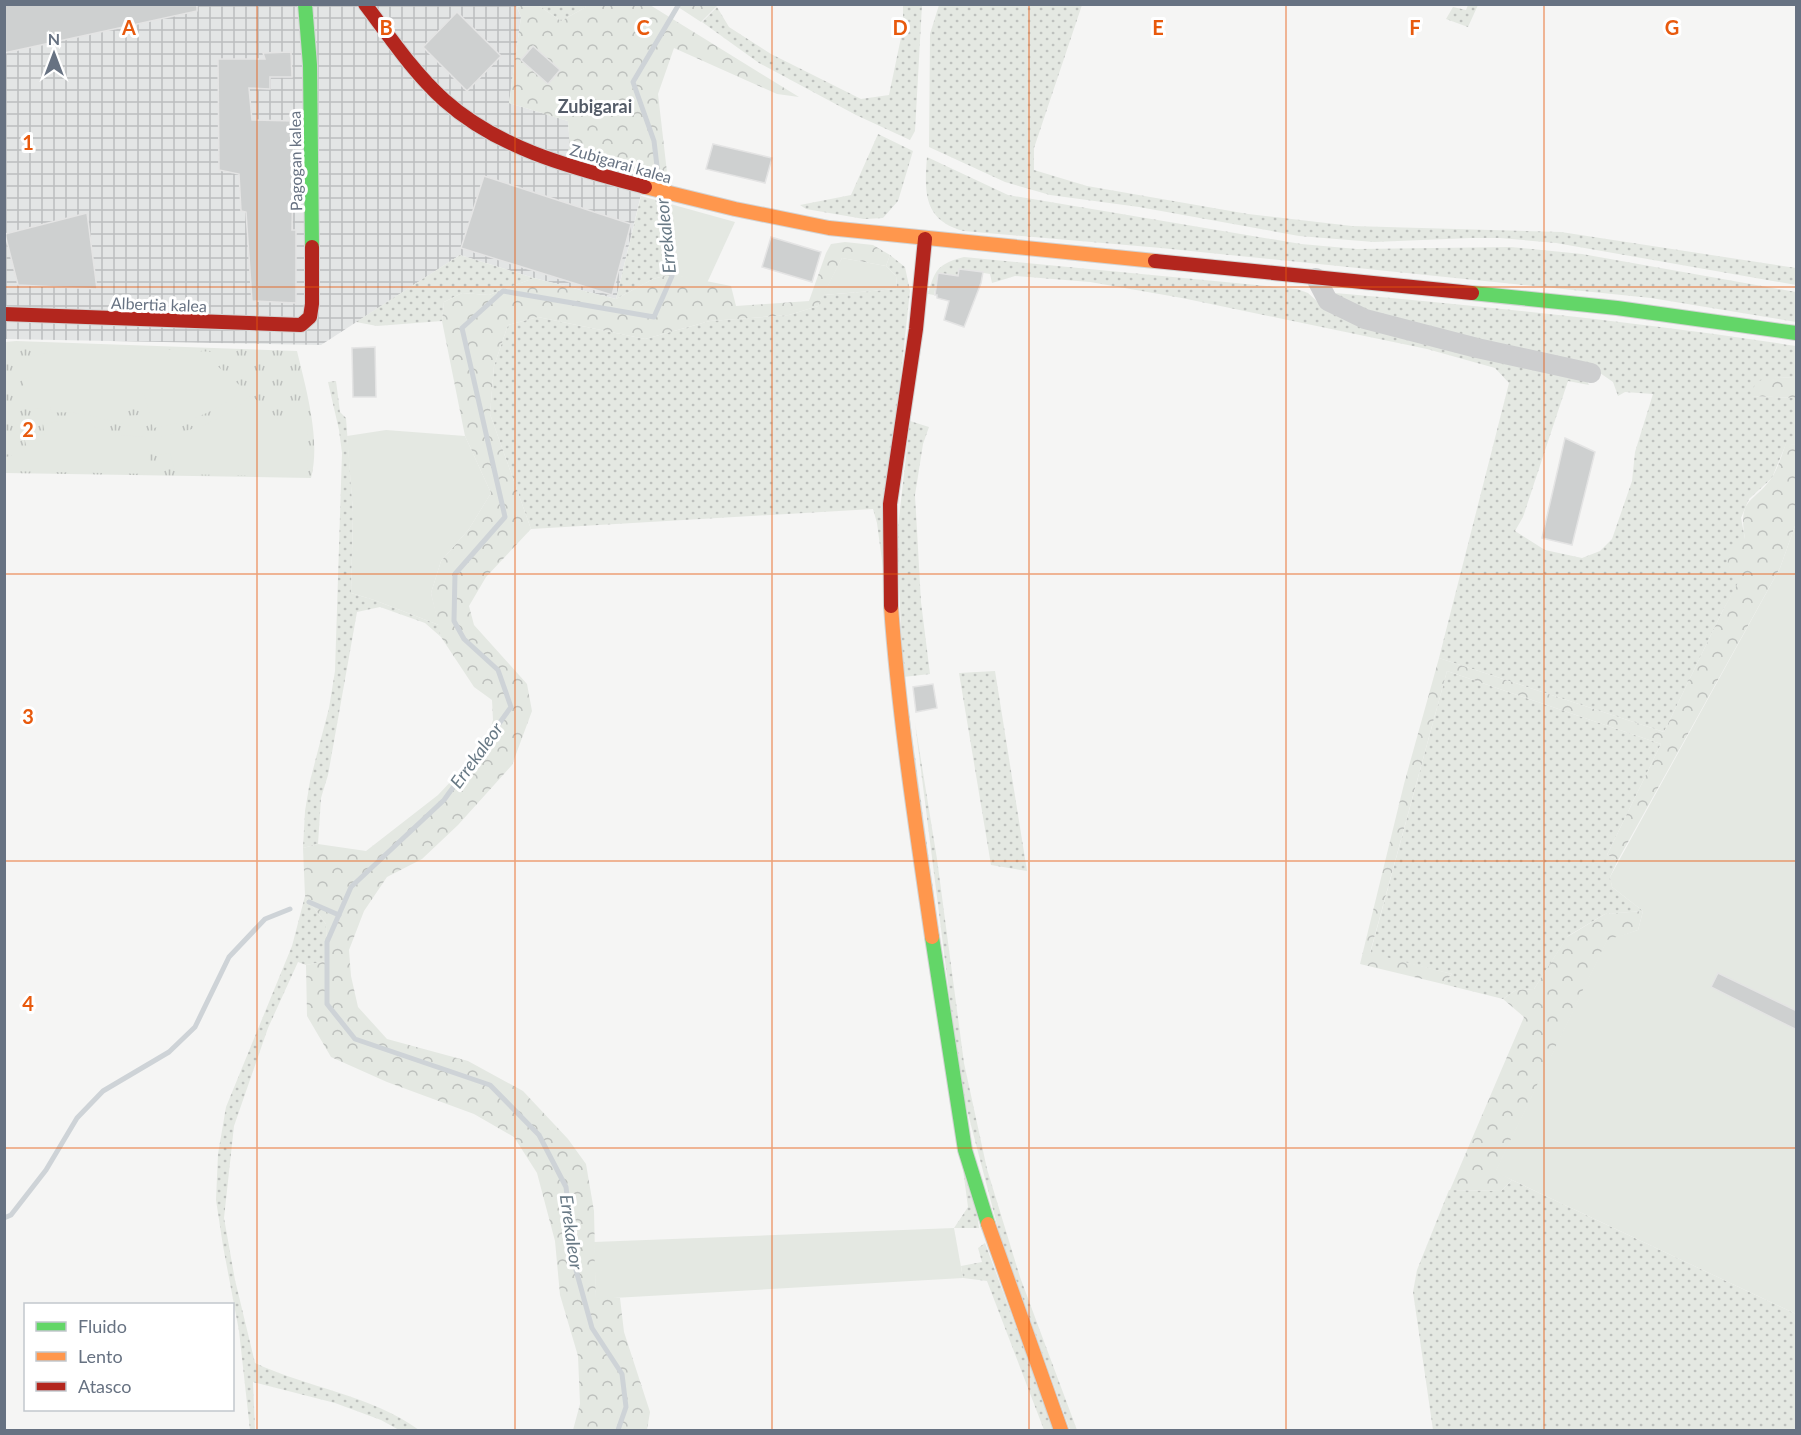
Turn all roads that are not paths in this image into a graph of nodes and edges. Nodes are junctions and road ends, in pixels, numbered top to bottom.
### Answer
1 (305, 4) edge
2 (365, 4) edge
3 (925, 239) junction
4 (1316, 278) junction
5 (4, 314) edge
6 (310, 317) joint
7 (1797, 333) edge
8 (1591, 373) dead end
9 (1061, 1431) edge

1 - 6 street, Pagogan kalea
2 - 3 street, Zubigarai kalea
3 - 4 street, Zubigarai kalea
3 - 9 street
4 - 7 street, Zubigarai kalea
4 - 8 street
5 - 6 street, Albertia kalea

